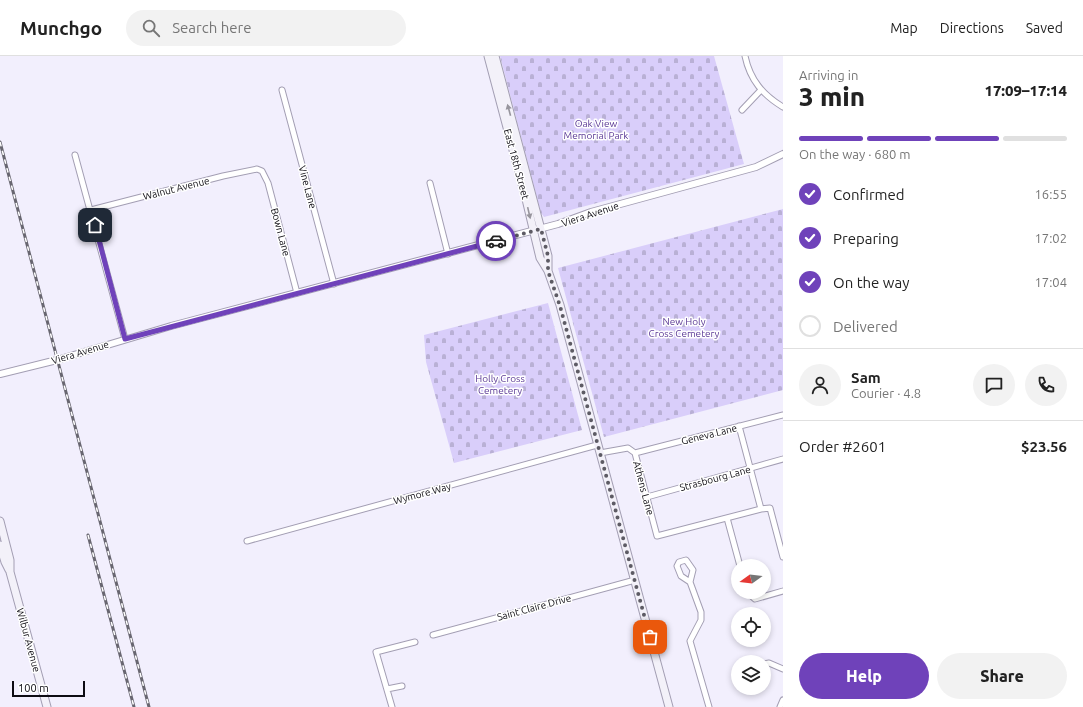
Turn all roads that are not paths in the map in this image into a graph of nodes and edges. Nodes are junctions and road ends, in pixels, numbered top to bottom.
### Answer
1 (488, 56) edge
2 (495, 56) edge
3 (745, 56) edge
4 (282, 90) dead end
5 (760, 91) junction
6 (783, 107) edge
7 (742, 110) dead end
8 (783, 154) edge
9 (75, 155) dead end
10 (262, 171) joint
11 (430, 183) dead end
12 (91, 210) junction
13 (541, 229) junction
14 (534, 230) junction
15 (448, 254) junction
16 (548, 271) junction
17 (334, 284) junction
18 (297, 293) junction
19 (125, 339) junction
20 (0, 374) edge
21 (783, 415) edge
22 (739, 426) junction
23 (598, 445) junction
24 (600, 453) junction
25 (635, 453) junction
26 (783, 459) edge
27 (749, 469) junction
28 (647, 497) junction
29 (761, 509) junction
30 (727, 518) junction
31 (0, 521) edge
32 (247, 541) dead end
33 (0, 545) edge
34 (783, 557) edge
35 (738, 559) edge
36 (10, 572) junction
37 (635, 580) junction
38 (690, 582) dead end
39 (783, 591) edge
40 (771, 594) edge
41 (433, 635) dead end
42 (415, 642) dead end
43 (771, 664) edge
44 (783, 668) edge
45 (402, 686) dead end
46 (388, 690) junction
47 (783, 700) edge
48 (47, 707) edge
49 (392, 707) edge
50 (669, 707) edge
51 (709, 707) edge
52 (780, 707) edge

1 -> 14 main road, East 18th Street
13 -> 2 main road, East 18th Street
3 - 5 street
4 - 17 street, Vine Lane
5 - 6 street
5 - 7 street
8 - 13 street, Viera Avenue
9 - 12 street
10 - 12 street, Walnut Avenue
10 - 18 street, Bown Lane
11 - 15 street
12 - 19 street
13 - 14 street, Viera Avenue
13 - 16 main road, East 18th Street
14 - 15 street, Viera Avenue
14 - 16 main road, East 18th Street
15 - 17 street, Viera Avenue
16 - 23 main road, East 18th Street
17 - 18 street, Viera Avenue
18 - 19 street, Viera Avenue
19 - 20 street, Viera Avenue
21 - 22 street, Geneva Lane
22 - 25 street, Geneva Lane
22 - 27 street
23 - 24 main road, East 18th Street
23 - 32 street, Wymore Way
24 - 25 street, Athens Lane
24 - 37 main road, East 18th Street
25 - 28 street, Athens Lane
26 - 27 street, Strasbourg Lane
27 - 28 street, Strasbourg Lane
27 - 29 street
28 - 30 street, Athens Lane
29 - 30 street
29 - 34 street
30 - 35 street
31 - 36 main road, Wilbur Avenue
33 - 36 main road, Wilbur Avenue
36 - 48 main road, Wilbur Avenue
37 - 41 street, Saint Claire Drive
37 - 50 main road, East 18th Street
38 - 51 street
39 - 40 street
42 - 46 street
43 - 44 street
45 - 46 street
46 - 49 street
47 - 52 street

